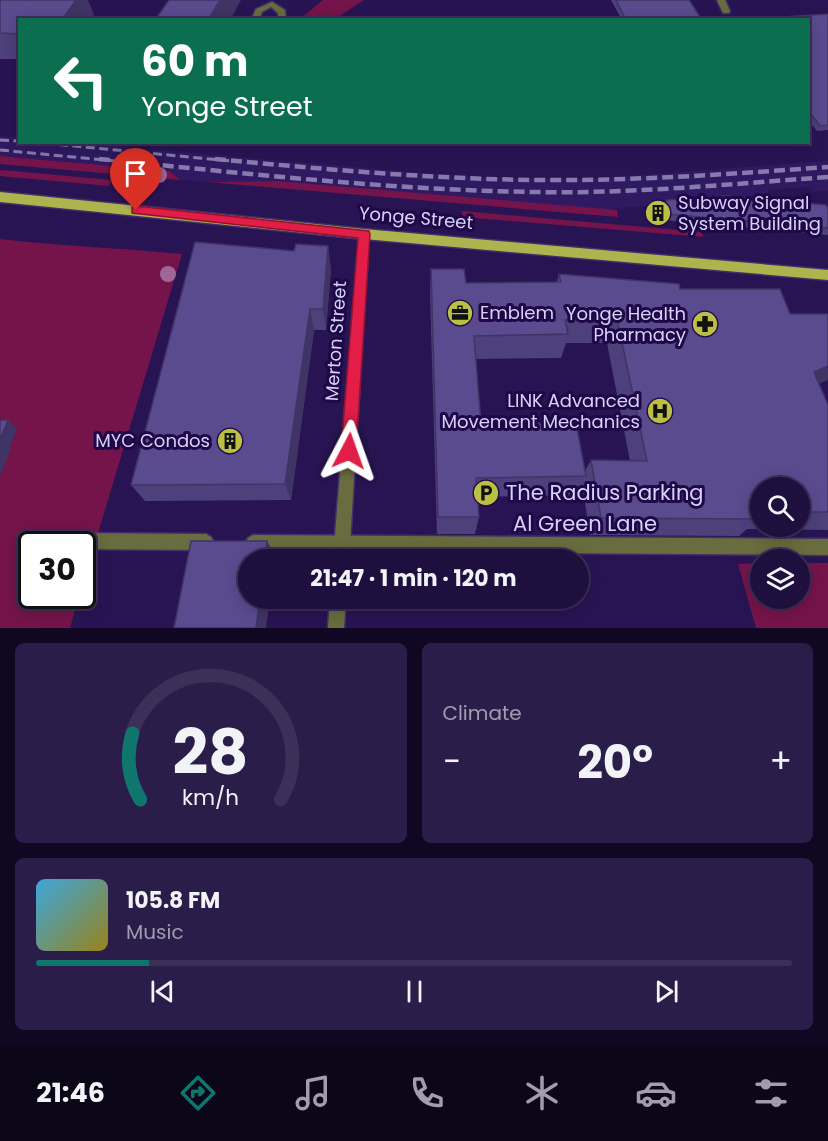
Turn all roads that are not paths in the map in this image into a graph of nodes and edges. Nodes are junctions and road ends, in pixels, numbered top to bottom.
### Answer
1 (721, 0) edge
2 (272, 2) edge
3 (726, 11) dead end
4 (256, 18) edge
5 (282, 18) edge
6 (0, 197) edge
7 (364, 234) junction
8 (828, 275) edge
9 (96, 541) edge
10 (218, 543) edge
11 (242, 543) edge
12 (342, 543) junction
13 (828, 547) edge
14 (342, 549) edge
15 (337, 609) edge
16 (336, 628) edge

1 - 3 street
2 - 4 street
2 - 5 street
6 - 7 main road, Yonge Street
7 - 8 main road, Yonge Street
7 - 12 street, Merton Street
9 - 10 street
11 - 12 street, Al Green Lane
12 - 13 street, Al Green Lane
12 - 14 street, Merton Street
15 - 16 street

